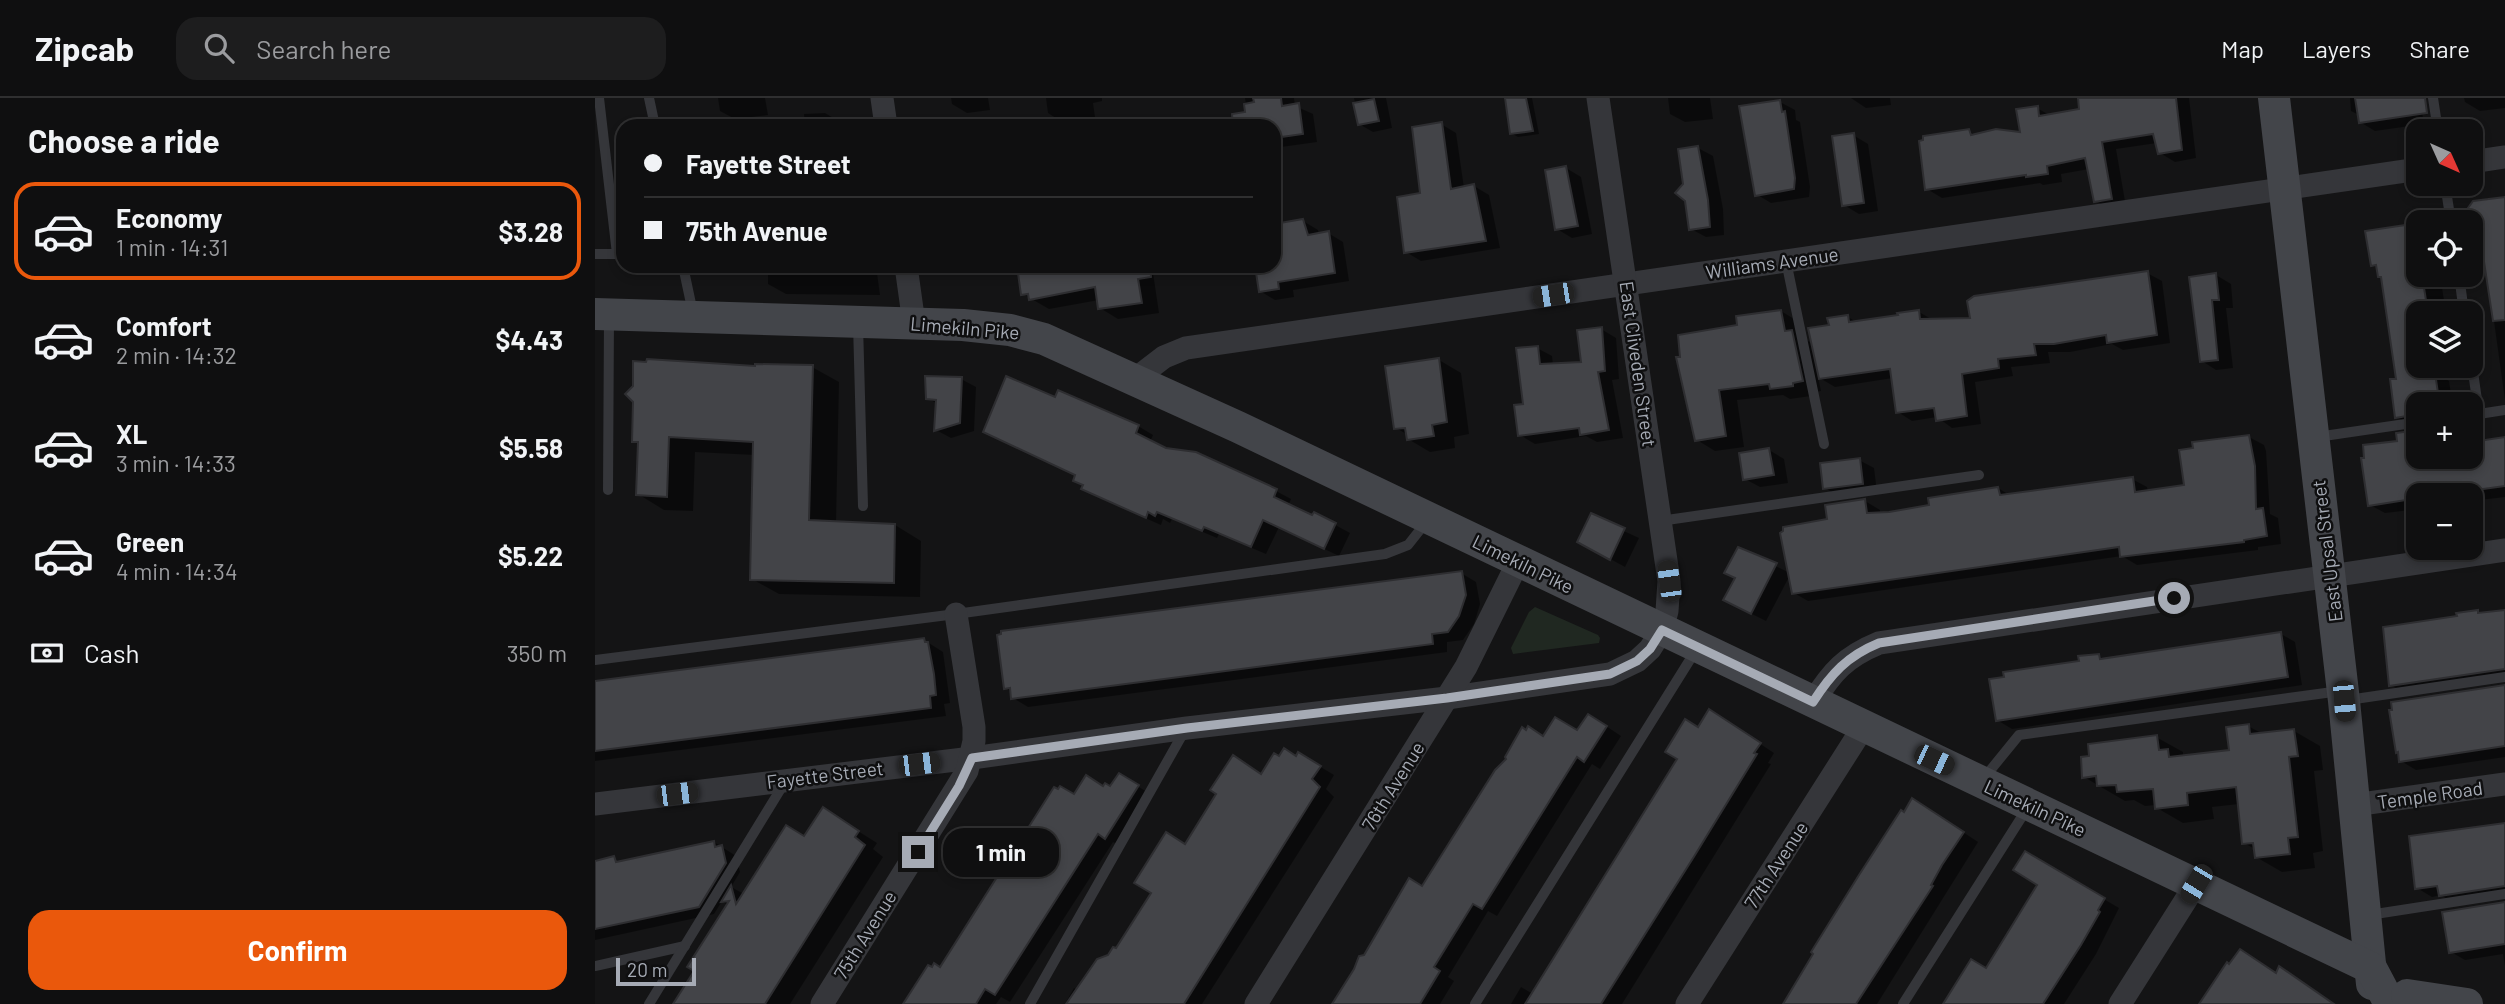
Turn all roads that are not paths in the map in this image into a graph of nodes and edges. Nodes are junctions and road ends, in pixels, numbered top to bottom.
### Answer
1 (599, 98) edge
2 (649, 98) edge
3 (882, 98) edge
4 (1598, 98) edge
5 (2274, 98) edge
6 (2433, 98) edge
7 (654, 119) edge
8 (885, 119) edge
9 (2436, 119) edge
10 (2505, 157) edge
11 (2483, 160) edge
12 (2406, 171) edge
13 (2285, 190) junction
14 (616, 223) edge
15 (616, 253) edge
16 (595, 254) edge
17 (1786, 261) junction
18 (685, 273) edge
19 (907, 273) edge
20 (1626, 284) junction
21 (602, 314) edge
22 (694, 316) junction
23 (858, 321) junction
24 (911, 323) junction
25 (1134, 380) junction
26 (2505, 410) edge
27 (2483, 413) edge
28 (2406, 424) edge
29 (2314, 438) junction
30 (1824, 444) dead end
31 (1979, 475) dead end
32 (608, 490) dead end
33 (863, 506) dead end
34 (1428, 519) junction
35 (1660, 521) junction
36 (2505, 550) edge
37 (1518, 562) junction
38 (2330, 576) junction
39 (956, 614) junction
40 (1662, 630) junction
41 (1697, 647) junction
42 (595, 660) edge
43 (2505, 677) edge
44 (2343, 696) junction
45 (1447, 698) junction
46 (1813, 702) junction
47 (1864, 726) junction
48 (1187, 728) junction
49 (972, 758) junction
50 (786, 780) junction
51 (1980, 782) junction
52 (2505, 784) edge
53 (595, 804) edge
54 (2030, 805) junction
55 (2354, 805) junction
56 (2196, 884) junction
57 (2505, 894) edge
58 (2365, 915) junction
59 (685, 946) junction
60 (595, 966) edge
61 (2371, 968) junction
62 (2405, 1001) edge
63 (649, 1004) edge
64 (822, 1004) edge
65 (1030, 1004) edge
66 (1256, 1004) edge
67 (1475, 1004) edge
68 (1687, 1004) edge
69 (1903, 1004) edge
70 (2120, 1004) edge
71 (2373, 1004) edge
72 (2467, 1004) edge

1 - 14 lane
2 - 7 lane
3 - 8 street
4 - 20 street, East Cliveden Street
5 - 13 street, East Upsal Street
6 - 9 lane
10 - 11 street
12 - 13 street, Williams Avenue
13 - 17 street, Williams Avenue
13 - 29 street, East Upsal Street
15 - 16 lane
17 - 20 street, Williams Avenue
17 - 30 lane
18 - 22 lane
19 - 24 street
20 - 25 street, Williams Avenue
20 - 35 street, East Cliveden Street
21 - 22 street, Limekiln Pike
21 - 32 lane
22 - 23 street, Limekiln Pike
23 - 24 street, Limekiln Pike
23 - 33 lane
24 - 25 street, Limekiln Pike
25 - 34 street, Limekiln Pike
26 - 27 lane
28 - 29 lane
29 - 38 street, East Upsal Street
31 - 35 lane
34 - 37 street, Limekiln Pike
34 - 39 lane
35 - 40 street, East Cliveden Street
36 - 38 street
37 - 40 street, Limekiln Pike
37 - 45 street, 76th Avenue
38 - 44 street, East Upsal Street
38 - 46 street
39 - 42 lane
39 - 49 street
40 - 41 street, Limekiln Pike
40 - 45 street, Fayette Street
41 - 46 street, Limekiln Pike
41 - 67 lane
43 - 44 lane
44 - 51 lane
44 - 55 street, East Upsal Street
45 - 48 street, Fayette Street
45 - 66 street, 76th Avenue
46 - 47 street, Limekiln Pike
47 - 51 street, Limekiln Pike
47 - 68 street, 77th Avenue
48 - 49 street, Fayette Street
48 - 65 lane
49 - 50 street, Fayette Street
49 - 64 street, 75th Avenue
50 - 53 street, Fayette Street
50 - 59 lane
51 - 54 street, Limekiln Pike
52 - 55 street, Temple Road
54 - 56 street, Limekiln Pike
54 - 69 lane
55 - 58 street, East Upsal Street
56 - 61 street, Limekiln Pike
56 - 70 street
57 - 58 lane
58 - 61 street, East Upsal Street
59 - 60 lane
59 - 63 lane
61 - 62 street
61 - 71 street, East Upsal Street
62 - 72 street

